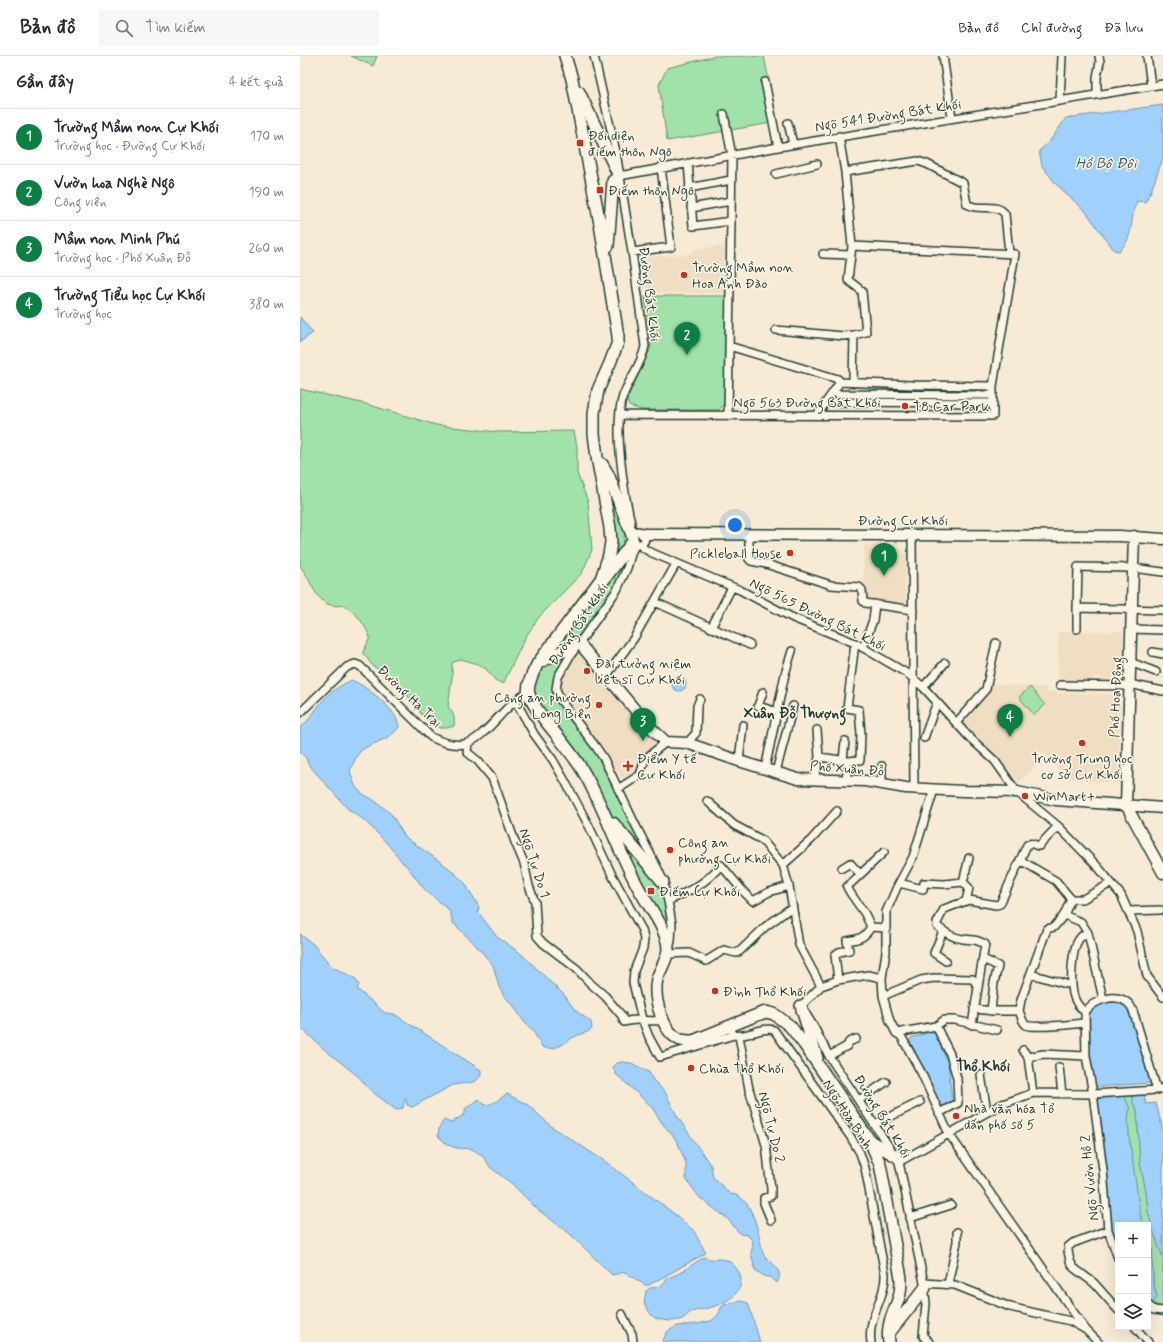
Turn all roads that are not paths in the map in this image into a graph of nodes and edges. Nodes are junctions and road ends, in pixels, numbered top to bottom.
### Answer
1 (565, 56) edge
2 (594, 56) edge
3 (944, 56) edge
4 (1062, 56) edge
5 (1099, 56) edge
6 (1147, 56) edge
7 (572, 79) junction
8 (764, 82) dead end
9 (1163, 84) edge
10 (1150, 86) junction
11 (1097, 95) junction
12 (1060, 101) junction
13 (724, 114) dead end
14 (952, 118) junction
15 (788, 123) dead end
16 (839, 136) junction
17 (793, 144) junction
18 (778, 147) junction
19 (732, 156) junction
20 (688, 163) junction
21 (817, 164) dead end
22 (661, 167) junction
23 (845, 172) junction
24 (776, 174) dead end
25 (618, 176) junction
26 (731, 180) junction
27 (689, 188) junction
28 (731, 201) junction
29 (691, 208) junction
30 (731, 221) junction
31 (852, 246) junction
32 (632, 252) junction
33 (1009, 253) junction
34 (823, 254) dead end
35 (851, 255) junction
36 (607, 262) junction
37 (776, 330) dead end
38 (854, 335) junction
39 (729, 346) junction
40 (840, 382) junction
41 (853, 382) junction
42 (993, 386) junction
43 (911, 392) junction
44 (838, 394) dead end
45 (833, 402) dead end
46 (911, 402) junction
47 (620, 415) junction
48 (728, 415) junction
49 (817, 415) junction
50 (911, 416) junction
51 (597, 457) junction
52 (749, 534) junction
53 (912, 534) junction
54 (1134, 536) junction
55 (637, 538) junction
56 (1163, 539) edge
57 (676, 564) junction
58 (1133, 568) junction
59 (1163, 572) edge
60 (732, 587) junction
61 (587, 597) junction
62 (655, 602) junction
63 (875, 604) junction
64 (1077, 608) junction
65 (1132, 608) junction
66 (913, 610) junction
67 (1163, 610) edge
68 (711, 628) junction
69 (1077, 629) dead end
70 (1131, 629) junction
71 (1163, 630) edge
72 (579, 643) junction
73 (855, 643) junction
74 (996, 643) dead end
75 (750, 645) dead end
76 (864, 648) junction
77 (792, 651) dead end
78 (1153, 652) dead end
79 (1163, 654) edge
80 (1130, 662) junction
81 (538, 663) junction
82 (945, 663) dead end
83 (1156, 672) dead end
84 (607, 675) junction
85 (914, 679) junction
86 (1060, 685) dead end
87 (1129, 685) junction
88 (923, 687) junction
89 (1163, 691) edge
90 (763, 692) dead end
91 (528, 693) junction
92 (700, 699) dead end
93 (515, 700) junction
94 (936, 702) junction
95 (793, 706) dead end
96 (300, 712) edge
97 (778, 712) junction
98 (956, 723) junction
99 (743, 725) dead end
100 (817, 730) dead end
101 (924, 738) dead end
102 (845, 741) dead end
103 (666, 742) junction
104 (468, 743) junction
105 (687, 743) junction
106 (819, 757) junction
107 (739, 761) junction
108 (846, 761) junction
109 (882, 766) dead end
110 (765, 769) junction
111 (776, 772) junction
112 (814, 780) junction
113 (846, 780) junction
114 (882, 784) junction
115 (914, 788) junction
116 (618, 789) junction
117 (934, 790) junction
118 (1017, 792) junction
119 (708, 801) dead end
120 (1126, 805) junction
121 (1138, 806) junction
122 (1163, 808) edge
123 (837, 811) dead end
124 (605, 814) junction
125 (1132, 817) junction
126 (1058, 826) junction
127 (884, 852) dead end
128 (969, 858) dead end
129 (1020, 860) junction
130 (783, 865) junction
131 (842, 868) dead end
132 (1163, 873) edge
133 (860, 874) junction
134 (663, 882) junction
135 (963, 882) junction
136 (899, 883) junction
137 (1111, 883) junction
138 (789, 886) junction
139 (1071, 899) junction
140 (668, 901) junction
141 (966, 901) junction
142 (792, 908) junction
143 (1160, 910) dead end
144 (1128, 911) junction
145 (1064, 915) junction
146 (871, 927) junction
147 (886, 928) junction
148 (940, 929) junction
149 (1088, 933) junction
150 (667, 954) junction
151 (983, 959) junction
152 (946, 961) dead end
153 (1031, 974) junction
154 (882, 978) junction
155 (838, 980) junction
156 (1066, 984) dead end
157 (821, 986) junction
158 (978, 987) junction
159 (883, 996) junction
160 (1163, 997) edge
161 (1103, 999) junction
162 (801, 1006) junction
163 (974, 1009) junction
164 (1019, 1010) junction
165 (991, 1011) junction
166 (1084, 1012) junction
167 (642, 1019) junction
168 (663, 1020) junction
169 (1084, 1023) junction
170 (972, 1025) junction
171 (936, 1026) junction
172 (997, 1030) dead end
173 (734, 1032) junction
174 (896, 1033) junction
175 (856, 1039) dead end
176 (1023, 1050) dead end
177 (829, 1056) junction
178 (1086, 1056) junction
179 (1028, 1058) junction
180 (1059, 1067) dead end
181 (822, 1072) junction
182 (981, 1075) dead end
183 (886, 1082) dead end
184 (1160, 1089) edge
185 (1033, 1093) junction
186 (1062, 1094) junction
187 (1093, 1094) junction
188 (859, 1100) junction
189 (920, 1102) dead end
190 (987, 1112) junction
191 (939, 1113) junction
192 (875, 1124) junction
193 (949, 1134) junction
194 (870, 1141) junction
195 (898, 1159) junction
196 (951, 1205) dead end
197 (910, 1218) junction
198 (771, 1220) dead end
199 (1108, 1230) junction
200 (957, 1232) dead end
201 (1115, 1250) edge
202 (948, 1284) junction
203 (925, 1286) junction
204 (1115, 1307) edge
205 (1151, 1307) edge
206 (1163, 1311) edge
207 (622, 1314) dead end
208 (1086, 1330) junction
209 (1138, 1330) edge
210 (889, 1338) edge
211 (633, 1342) edge
212 (871, 1342) edge
213 (929, 1342) edge
214 (1098, 1342) edge
215 (1148, 1342) edge

1 - 7 main road
2 - 25 street, Đường Bát Khối
3 - 14 street
4 - 12 street
5 - 11 street
6 - 10 street
7 - 25 main road
7 - 36 main road
8 - 18 street
9 - 10 street, Ngõ 541 Đường Bát Khối
10 - 11 street, Ngõ 541 Đường Bát Khối
11 - 12 street, Ngõ 541 Đường Bát Khối
12 - 14 street, Ngõ 541 Đường Bát Khối
13 - 19 street
14 - 16 street, Ngõ 541 Đường Bát Khối
15 - 17 street
16 - 17 street, Ngõ 541 Đường Bát Khối
16 - 23 street
17 - 18 street, Ngõ 541 Đường Bát Khối
18 - 19 street, Ngõ 541 Đường Bát Khối
19 - 20 street, Ngõ 541 Đường Bát Khối
19 - 26 street
20 - 22 street, Ngõ 541 Đường Bát Khối
20 - 27 street
21 - 24 street
22 - 25 street, Ngõ 541 Đường Bát Khối
22 - 32 street
23 - 31 street
23 - 33 street
25 - 32 street, Đường Bát Khối
25 - 36 main road
26 - 27 street
26 - 28 street
27 - 29 street
28 - 29 street
28 - 30 street
29 - 30 street
30 - 39 street
31 - 33 street
31 - 35 street
32 - 47 street, Đường Bát Khối
33 - 42 street
34 - 35 street
35 - 38 street
36 - 51 main road
37 - 38 street
38 - 41 street
39 - 40 street
39 - 48 street
40 - 41 street
40 - 49 street
41 - 42 street
42 - 50 street, Ngõ 563 Đường Bát Khối
43 - 44 street
43 - 46 street
43 - 46 street
45 - 46 street
46 - 50 street
47 - 48 street, Ngõ 563 Đường Bát Khối
47 - 55 street, Đường Bát Khối
48 - 49 street, Ngõ 563 Đường Bát Khối
49 - 50 street, Ngõ 563 Đường Bát Khối
51 - 55 main road
51 - 61 main road
52 - 53 street, Đường Cự Khối
52 - 55 street, Đường Cự Khối
52 - 63 street
53 - 54 street, Đường Cự Khối
53 - 66 street
54 - 56 street, Đường Cự Khối
54 - 58 street, Phố Hoa Động
55 - 57 street, Ngõ 565 Đường Bát Khối
55 - 61 main road
55 - 72 street, Đường Bát Khối
57 - 60 street, Ngõ 565 Đường Bát Khối
57 - 62 street
58 - 59 street
58 - 64 street
58 - 65 street, Phố Hoa Động
60 - 68 street
60 - 73 street, Ngõ 565 Đường Bát Khối
61 - 81 main road
62 - 68 street
62 - 84 street
63 - 66 street
63 - 76 street
64 - 65 street
64 - 69 street
65 - 67 street
65 - 70 street, Phố Hoa Động
66 - 85 street
68 - 75 street
70 - 71 street
70 - 80 street, Phố Hoa Động
72 - 81 main road
72 - 84 street
72 - 116 street, Đường Bát Khối
73 - 76 street, Ngõ 565 Đường Bát Khối
73 - 108 street
74 - 98 street
76 - 85 street, Ngõ 565 Đường Bát Khối
77 - 97 street
78 - 79 street
80 - 83 street
80 - 87 street, Phố Hoa Động
81 - 91 main road
82 - 88 street
84 - 103 street
85 - 88 street, Ngõ 565 Đường Bát Khối
85 - 115 street
86 - 87 street
87 - 89 street
87 - 120 street, Phố Hoa Động
88 - 94 street, Ngõ 565 Đường Bát Khối
90 - 97 street
91 - 93 street
91 - 124 main road
92 - 105 street
93 - 104 street
93 - 167 street
94 - 98 street, Ngõ 565 Đường Bát Khối
94 - 101 street
95 - 111 street
96 - 104 street, Đường Hạ Trại
97 - 110 street
98 - 118 street, Ngõ 565 Đường Bát Khối
99 - 107 street
100 - 106 street
102 - 108 street
103 - 105 street, Phố Xuân Đỗ
103 - 116 street
104 - 167 street, Ngõ Tự Do 1
105 - 107 street, Phố Xuân Đỗ
106 - 108 street
106 - 112 street
107 - 110 street, Phố Xuân Đỗ
108 - 113 street
109 - 114 street
110 - 111 street, Phố Xuân Đỗ
111 - 112 street, Phố Xuân Đỗ
112 - 113 street, Phố Xuân Đỗ
113 - 114 street, Phố Xuân Đỗ
114 - 115 street, Phố Xuân Đỗ
115 - 117 street, Phố Xuân Đỗ
116 - 134 street, Đường Bát Khối
117 - 118 street, Phố Xuân Đỗ
117 - 136 street
118 - 120 street, Phố Xuân Đỗ
118 - 126 street, Ngõ 565 Đường Bát Khối
119 - 130 street
120 - 121 street, Phố Xuân Đỗ
120 - 125 street, Phố Hoa Động
121 - 122 street, Phố Xuân Đỗ
121 - 125 street
123 - 130 street
124 - 134 main road
124 - 150 main road
125 - 132 street, Phố Hoa Động
126 - 129 street
126 - 137 street, Ngõ 565 Đường Bát Khối
127 - 133 street
128 - 135 street
129 - 139 street
129 - 141 street
130 - 138 street
131 - 133 street
133 - 146 street
134 - 140 street, Đường Bát Khối
135 - 136 street
135 - 141 street
136 - 147 street
137 - 139 street
137 - 144 street, Ngõ 565 Đường Bát Khối
138 - 140 street
138 - 142 street
139 - 145 street
140 - 150 street, Đường Bát Khối
141 - 148 street
142 - 150 street
142 - 157 street
143 - 144 street
144 - 160 street, Ngõ 565 Đường Bát Khối
145 - 149 street
145 - 153 street
146 - 147 street
146 - 155 street
147 - 154 street
148 - 151 street
148 - 152 street
149 - 161 street
149 - 166 street
150 - 168 main road
151 - 158 street
151 - 165 street
153 - 156 street
153 - 164 street
154 - 155 street
154 - 159 street
155 - 157 street
157 - 162 street
158 - 159 street
158 - 163 street
159 - 174 street
161 - 166 street
161 - 184 street
162 - 177 street, Đường Bát Khối
162 - 181 main road
163 - 165 street
163 - 170 street
164 - 165 street
164 - 169 street
166 - 169 street, Ngõ Vườn Hồ 2
167 - 168 street, Ngõ Tự Do 1
167 - 173 street
168 - 173 main road
169 - 178 street, Ngõ Vườn Hồ 2
170 - 171 street
170 - 172 street
171 - 174 street
171 - 191 street
173 - 181 main road
173 - 198 street, Ngõ Tự Do 2
173 - 212 street, Ngõ Hòa Bình
174 - 191 street
175 - 177 street
176 - 179 street
177 - 188 street, Đường Bát Khối
178 - 179 street
178 - 187 street, Ngõ Vườn Hồ 2
179 - 185 street
180 - 186 street
181 - 194 main road
182 - 190 street
183 - 188 street
184 - 187 street
185 - 186 street
185 - 190 street
186 - 187 street
187 - 199 street, Ngõ Vườn Hồ 2
188 - 192 street, Đường Bát Khối
189 - 192 street
190 - 193 street
191 - 193 street
192 - 195 street, Đường Bát Khối
193 - 195 street
193 - 208 street
194 - 195 main road
194 - 210 main road
195 - 197 street, Đường Bát Khối
196 - 197 street
197 - 203 street, Đường Bát Khối
199 - 201 street, Ngõ Vườn Hồ 2
199 - 204 street
200 - 202 street
202 - 203 street
202 - 208 street
203 - 210 main road
203 - 213 street, Đường Bát Khối
205 - 206 street
207 - 211 street
208 - 214 street
209 - 215 street

